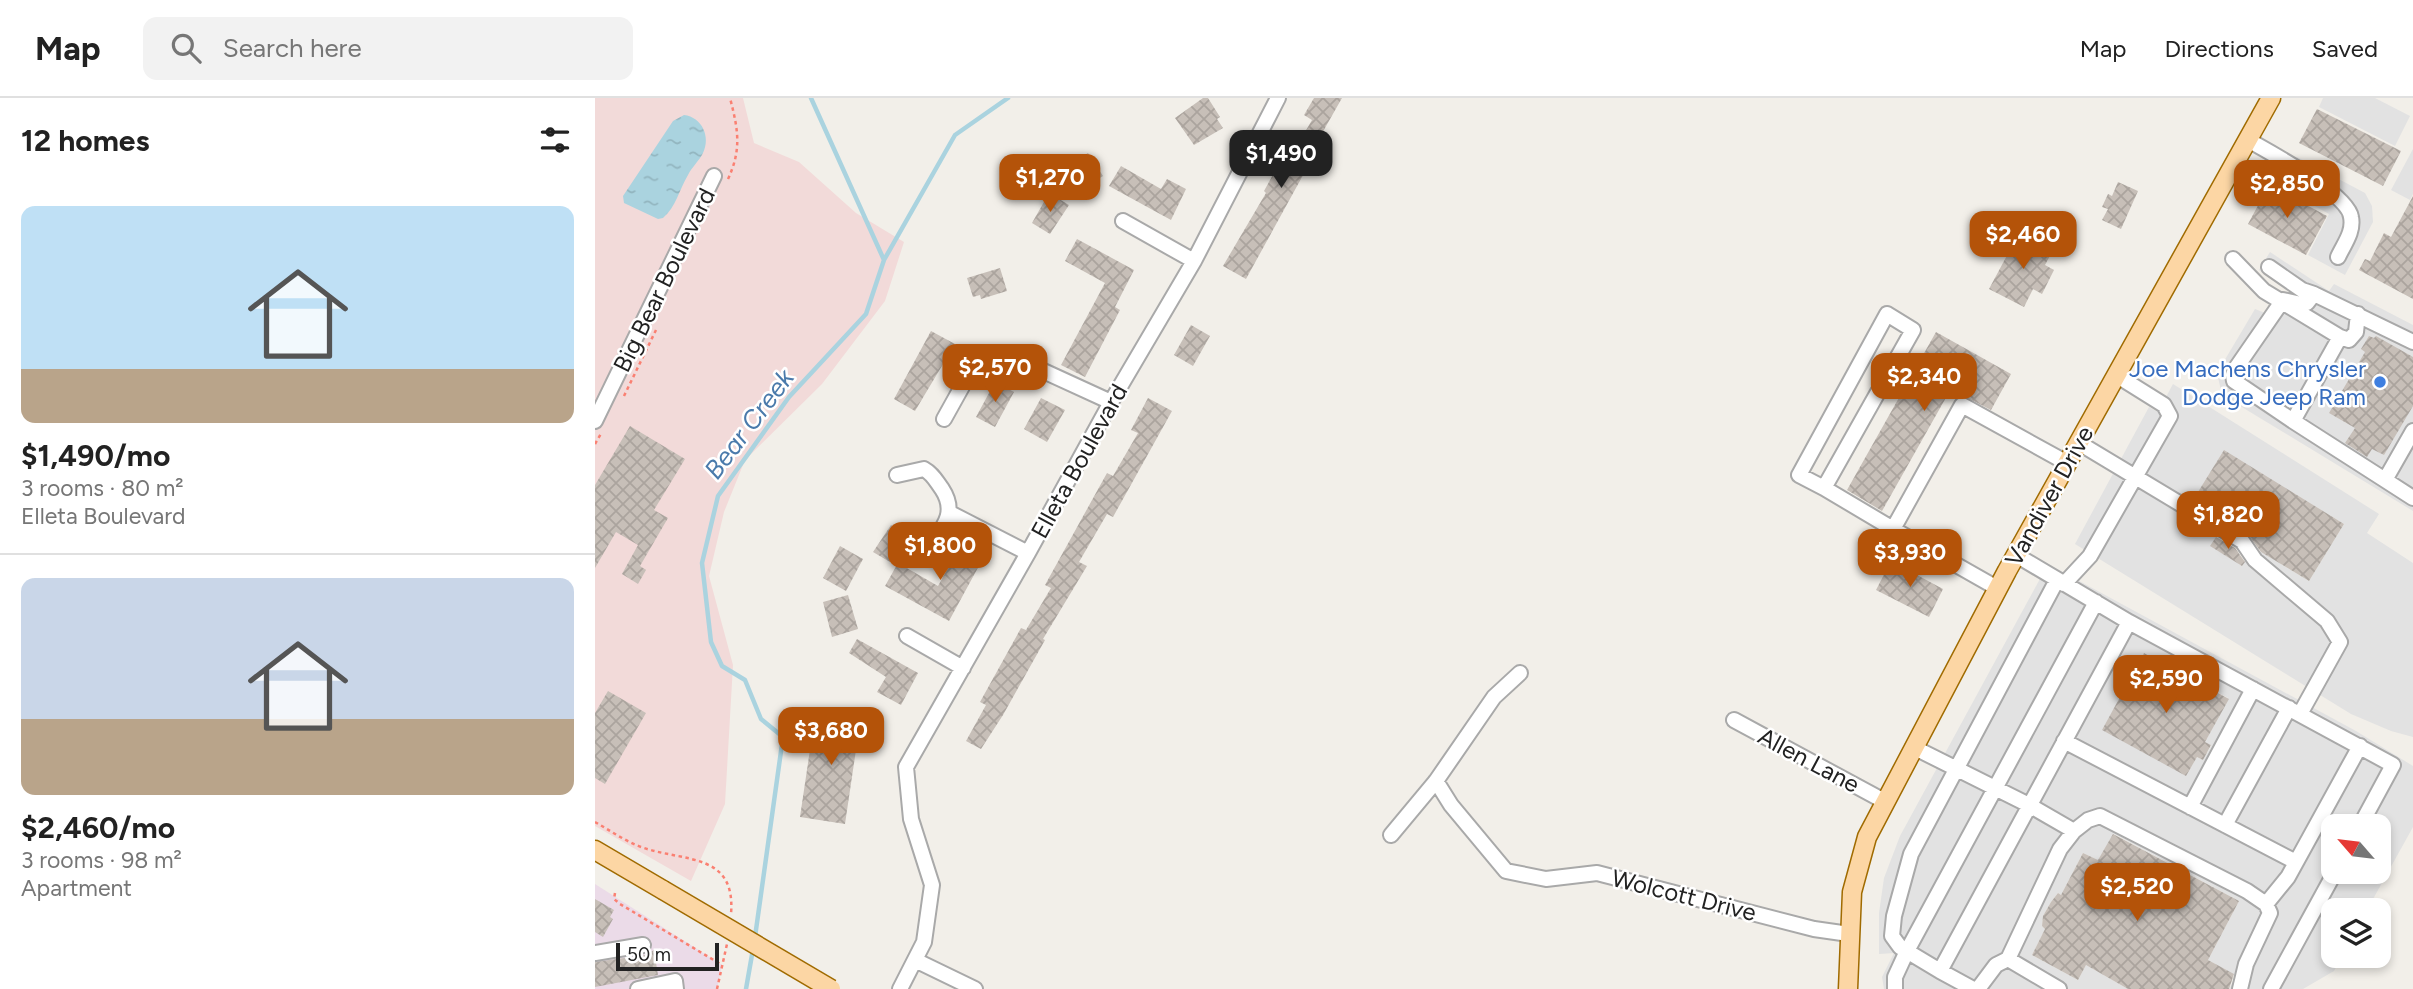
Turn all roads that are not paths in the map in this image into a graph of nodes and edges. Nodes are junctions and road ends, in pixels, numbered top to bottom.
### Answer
1 (1278, 98) edge
2 (2271, 98) edge
3 (2248, 140) junction
4 (714, 176) dead end
5 (1123, 221) dead end
6 (2338, 257) dead end
7 (2233, 259) dead end
8 (1194, 261) junction
9 (2269, 267) dead end
10 (2314, 294) junction
11 (2280, 302) junction
12 (2358, 314) junction
13 (2340, 337) junction
14 (2413, 342) edge
15 (2116, 375) junction
16 (1111, 402) junction
17 (944, 419) dead end
18 (595, 421) edge
19 (2293, 421) junction
20 (2413, 431) edge
21 (2078, 443) junction
22 (2067, 463) junction
23 (897, 475) dead end
24 (2135, 477) junction
25 (2385, 480) junction
26 (1824, 488) junction
27 (2413, 498) edge
28 (950, 513) junction
29 (1893, 529) junction
30 (926, 553) dead end
31 (1028, 554) junction
32 (2015, 555) junction
33 (2061, 582) junction
34 (1997, 588) junction
35 (2096, 602) junction
36 (2129, 622) junction
37 (907, 636) dead end
38 (963, 668) junction
39 (1520, 673) dead end
40 (2253, 689) junction
41 (2294, 711) junction
42 (1734, 720) dead end
43 (2064, 741) junction
44 (2360, 746) junction
45 (1913, 747) junction
46 (1958, 769) junction
47 (1436, 781) junction
48 (1996, 788) junction
49 (1884, 801) junction
50 (2029, 805) junction
51 (2190, 807) junction
52 (2366, 814) edge
53 (2225, 825) junction
54 (2074, 831) junction
55 (1391, 835) dead end
56 (595, 850) edge
57 (2296, 862) junction
58 (2328, 884) edge
59 (2266, 904) junction
60 (1849, 934) junction
61 (643, 944) dead end
62 (1907, 951) junction
63 (595, 953) edge
64 (2008, 959) junction
65 (915, 960) junction
66 (1940, 971) junction
67 (1957, 985) edge
68 (638, 989) edge
69 (676, 989) edge
70 (831, 989) edge
71 (900, 989) edge
72 (975, 989) edge
73 (1848, 989) edge
74 (1895, 989) edge
75 (1976, 989) edge
76 (2059, 989) edge
77 (2240, 989) edge
78 (2271, 989) edge

1 - 8 street, Elleta Boulevard
2 - 3 main road, Vandiver Drive
3 - 6 street
3 - 15 main road, Vandiver Drive
4 - 18 street, Big Bear Boulevard
5 - 8 street
7 - 11 street
8 - 16 street, Elleta Boulevard
9 - 10 street
10 - 11 street
10 - 12 street
11 - 13 street
11 - 19 street
12 - 13 street
12 - 14 street
13 - 19 street
15 - 21 main road, Vandiver Drive
15 - 24 street
16 - 17 street
16 - 31 street, Elleta Boulevard
19 - 25 street
20 - 25 street
21 - 22 main road, Vandiver Drive
21 - 24 street
22 - 29 street
22 - 32 main road, Vandiver Drive
23 - 28 street
24 - 33 street
24 - 41 street
25 - 27 street
26 - 26 street
26 - 29 street
28 - 30 street
28 - 31 street
29 - 34 street
31 - 38 street, Elleta Boulevard
32 - 33 street
32 - 34 main road, Vandiver Drive
33 - 35 street
33 - 46 street
34 - 45 main road, Vandiver Drive
35 - 36 street
35 - 48 street
36 - 40 street
36 - 43 street
37 - 38 street
38 - 65 street, Elleta Boulevard
39 - 47 street
40 - 41 street
40 - 51 street
41 - 44 street
41 - 53 street
42 - 49 street, Allen Lane
43 - 50 street
43 - 51 street
44 - 52 street
44 - 57 street
45 - 46 street
45 - 49 main road, Vandiver Drive
46 - 48 street
46 - 62 street
47 - 55 street
47 - 60 street, Wolcott Drive
48 - 50 street
48 - 62 street
49 - 60 main road, Vandiver Drive
50 - 54 street
50 - 66 street
51 - 53 street
53 - 57 street
54 - 59 street
54 - 64 street
56 - 70 main road, bridge
57 - 59 street
58 - 78 street
59 - 77 street
60 - 73 main road, Vandiver Drive
61 - 63 street
62 - 66 street
62 - 74 street
64 - 75 street
64 - 76 street
65 - 71 street, Elleta Boulevard
65 - 72 street
66 - 67 street
67 - 75 street
68 - 69 street

